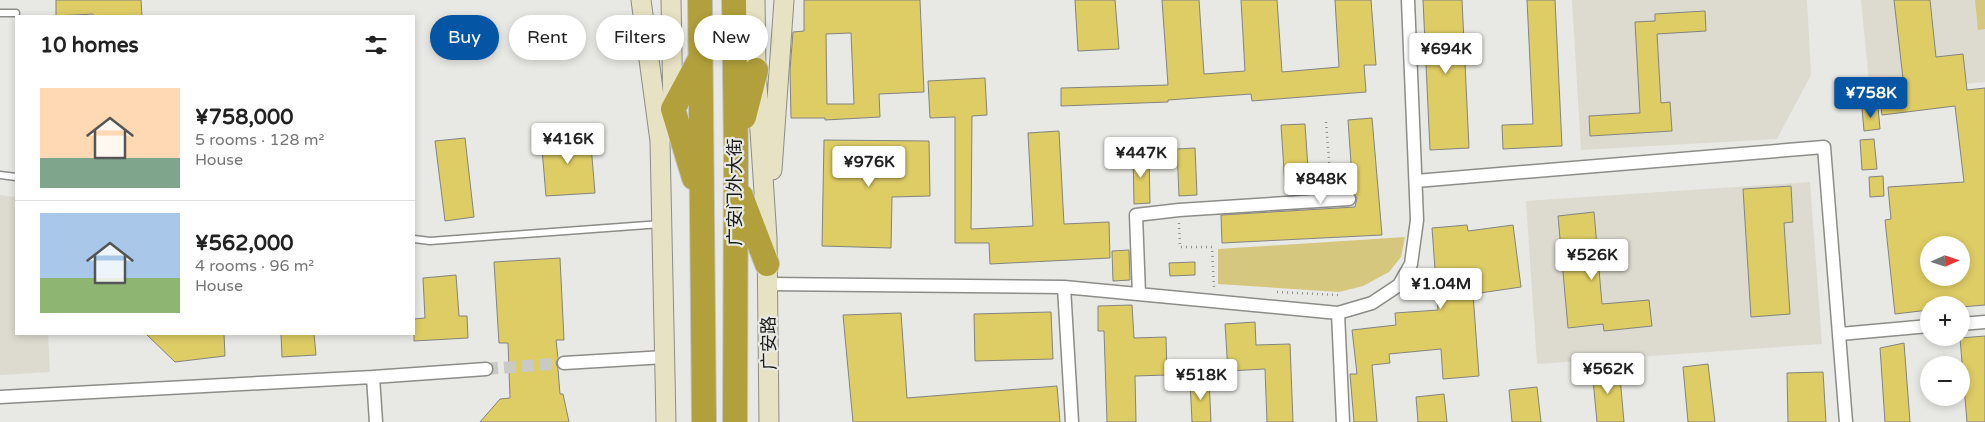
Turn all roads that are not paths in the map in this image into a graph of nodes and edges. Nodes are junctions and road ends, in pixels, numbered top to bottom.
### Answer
1 (641, 0) edge
2 (672, 0) edge
3 (700, 0) edge
4 (734, 0) edge
5 (755, 0) edge
6 (784, 0) edge
7 (1408, 0) edge
8 (0, 13) edge
9 (16, 13) dead end
10 (700, 15) edge
11 (700, 60) edge
12 (701, 60) edge
13 (756, 70) junction
14 (673, 109) junction
15 (660, 141) junction
16 (736, 152) junction
17 (0, 175) edge
18 (15, 177) edge
19 (1416, 181) junction
20 (736, 183) junction
21 (1349, 199) dead end
22 (702, 205) junction
23 (662, 224) junction
24 (767, 238) junction
25 (415, 240) edge
26 (768, 274) junction
27 (1064, 287) junction
28 (1139, 294) junction
29 (1338, 313) junction
30 (1985, 322) edge
31 (1970, 323) edge
32 (1920, 327) edge
33 (1840, 334) junction
34 (665, 357) junction
35 (564, 364) tunnel mouth
36 (486, 369) tunnel mouth
37 (373, 377) junction
38 (0, 397) edge
39 (376, 422) edge
40 (666, 422) edge
41 (704, 422) edge
42 (734, 422) edge
43 (769, 422) edge
44 (1072, 422) edge
45 (1343, 422) edge
46 (1846, 422) edge

1 - 15 street
2 - 14 street
3 - 10 highway, 广安门外大街
4 - 16 highway, 广安门外大街
5 - 13 street, 广安门外大街
6 - 24 street
7 - 19 street
8 - 9 lane
11 - 14 highway
12 - 22 highway, 广安门外大街
13 - 16 highway
13 - 24 street, 广安门外大街
14 - 15 street
14 - 22 highway
15 - 23 street
16 - 20 highway, 广安门外大街
17 - 18 lane
19 - 29 street
19 - 33 street
20 - 26 highway
20 - 42 highway, 广安门外大街
21 - 28 street
22 - 41 highway, 广安门外大街
23 - 25 lane
23 - 34 street
24 - 26 street, 广安门外大街
26 - 27 street
26 - 43 street, 广安路
27 - 28 street
27 - 44 street
28 - 29 street
29 - 45 street
30 - 31 street
32 - 33 street
33 - 46 street
34 - 35 street
34 - 40 street
36 - 37 street
37 - 38 street
37 - 39 street

